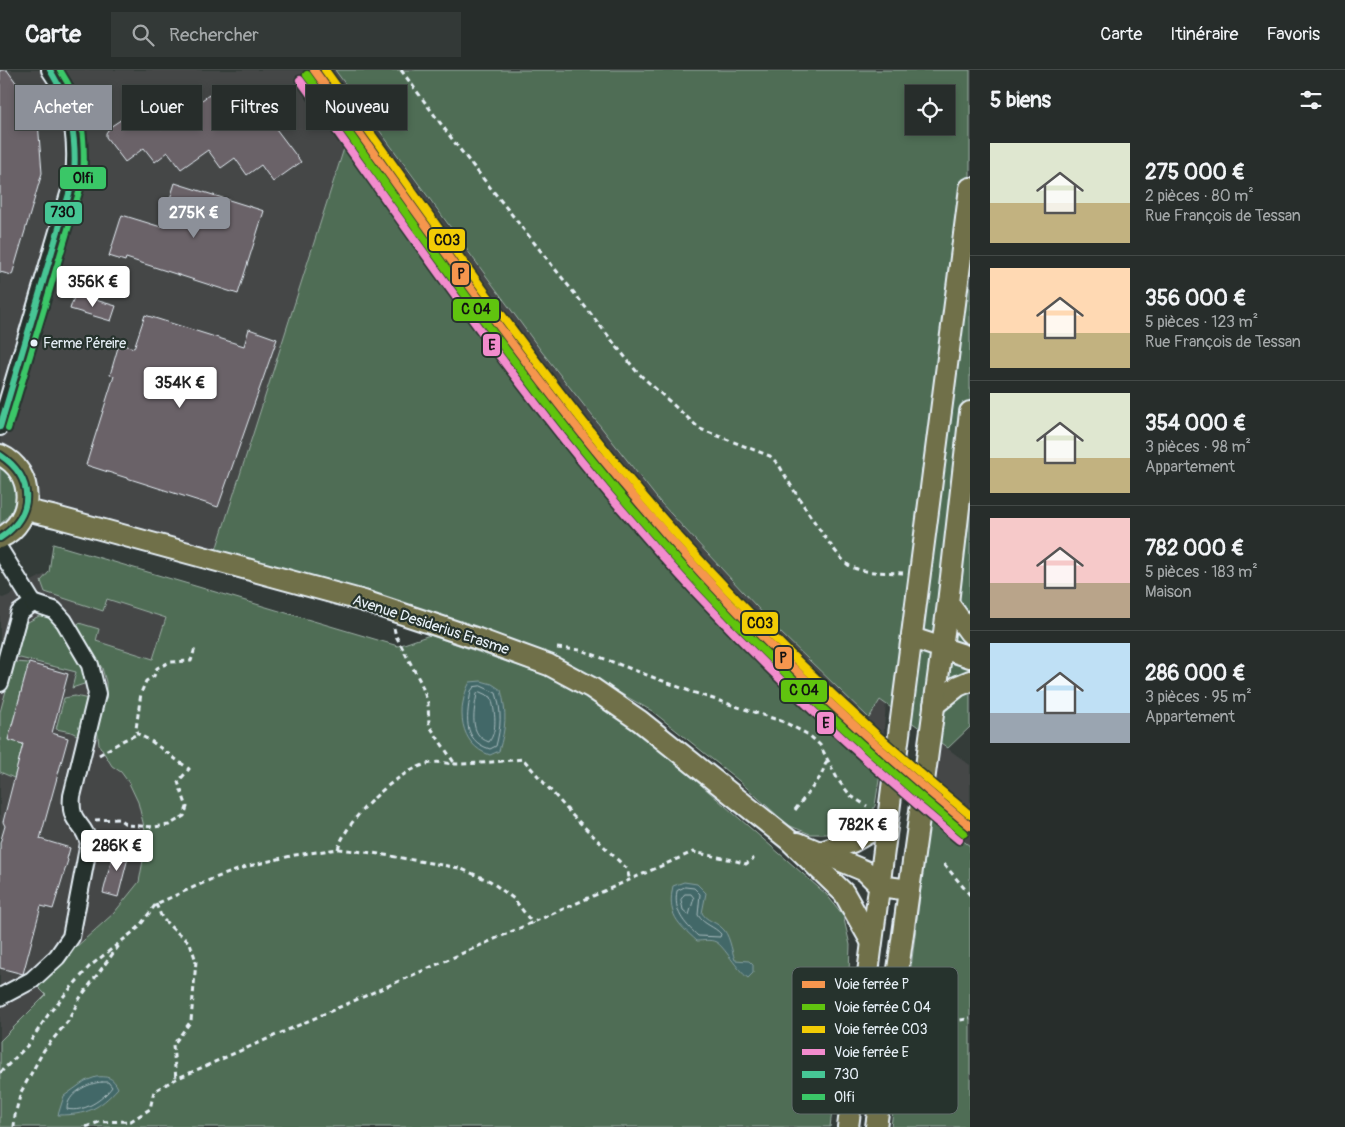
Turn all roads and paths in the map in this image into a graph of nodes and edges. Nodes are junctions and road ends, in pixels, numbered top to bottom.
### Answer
1 (50, 70) edge
2 (401, 70) edge
3 (970, 188) edge
4 (970, 412) edge
5 (0, 426) edge
6 (0, 455) edge
7 (26, 510) junction
8 (0, 538) edge
9 (0, 550) edge
10 (909, 574) dead end
11 (33, 603) junction
12 (948, 603) junction
13 (392, 611) junction
14 (970, 633) edge
15 (912, 638) junction
16 (941, 647) junction
17 (195, 648) dead end
18 (970, 657) edge
19 (533, 660) junction
20 (970, 680) edge
21 (0, 683) edge
22 (934, 704) junction
23 (138, 734) junction
24 (96, 757) dead end
25 (827, 759) junction
26 (455, 764) junction
27 (867, 806) dead end
28 (795, 810) dead end
29 (888, 812) junction
30 (92, 821) dead end
31 (789, 840) junction
32 (338, 849) junction
33 (821, 852) junction
34 (754, 858) dead end
35 (944, 864) dead end
36 (630, 881) junction
37 (880, 886) junction
38 (909, 890) junction
39 (844, 892) junction
40 (970, 895) edge
41 (156, 904) junction
42 (533, 924) junction
43 (123, 940) junction
44 (871, 941) junction
45 (868, 967) edge
46 (898, 967) edge
47 (0, 997) edge
48 (970, 1018) edge
49 (958, 1022) edge
50 (0, 1073) edge
51 (176, 1079) junction
52 (850, 1114) edge
53 (878, 1114) edge
54 (14, 1127) edge
55 (86, 1127) edge
56 (848, 1127) edge
57 (876, 1127) edge

1 - 5 street
2 - 10 path
3 - 15 main road
4 - 12 main road
6 - 7 main road
7 - 8 main road
7 - 13 main road, Avenue Desiderius Erasme
9 - 11 street
11 - 21 street
11 - 47 street
12 - 14 main road
12 - 16 main road
13 - 19 main road, Avenue Desiderius Erasme
13 - 26 path
15 - 16 main road
15 - 29 main road
16 - 18 main road
16 - 22 main road
17 - 23 path
19 - 25 path
19 - 31 main road, Avenue Desiderius Erasme
20 - 22 main road
22 - 38 main road
23 - 24 path
23 - 30 path
25 - 27 path
25 - 28 path
26 - 32 path
26 - 36 path
29 - 33 main road
29 - 37 main road
31 - 33 main road
31 - 39 main road
32 - 41 path
32 - 42 path
33 - 37 main road
34 - 36 path
35 - 40 path
36 - 42 path
37 - 38 main road
37 - 39 main road
37 - 44 main road
38 - 46 main road
39 - 44 main road
41 - 43 path
41 - 51 path
42 - 51 path
43 - 50 path
43 - 54 path
44 - 45 main road
48 - 49 path
51 - 55 path
52 - 56 main road
53 - 57 main road

